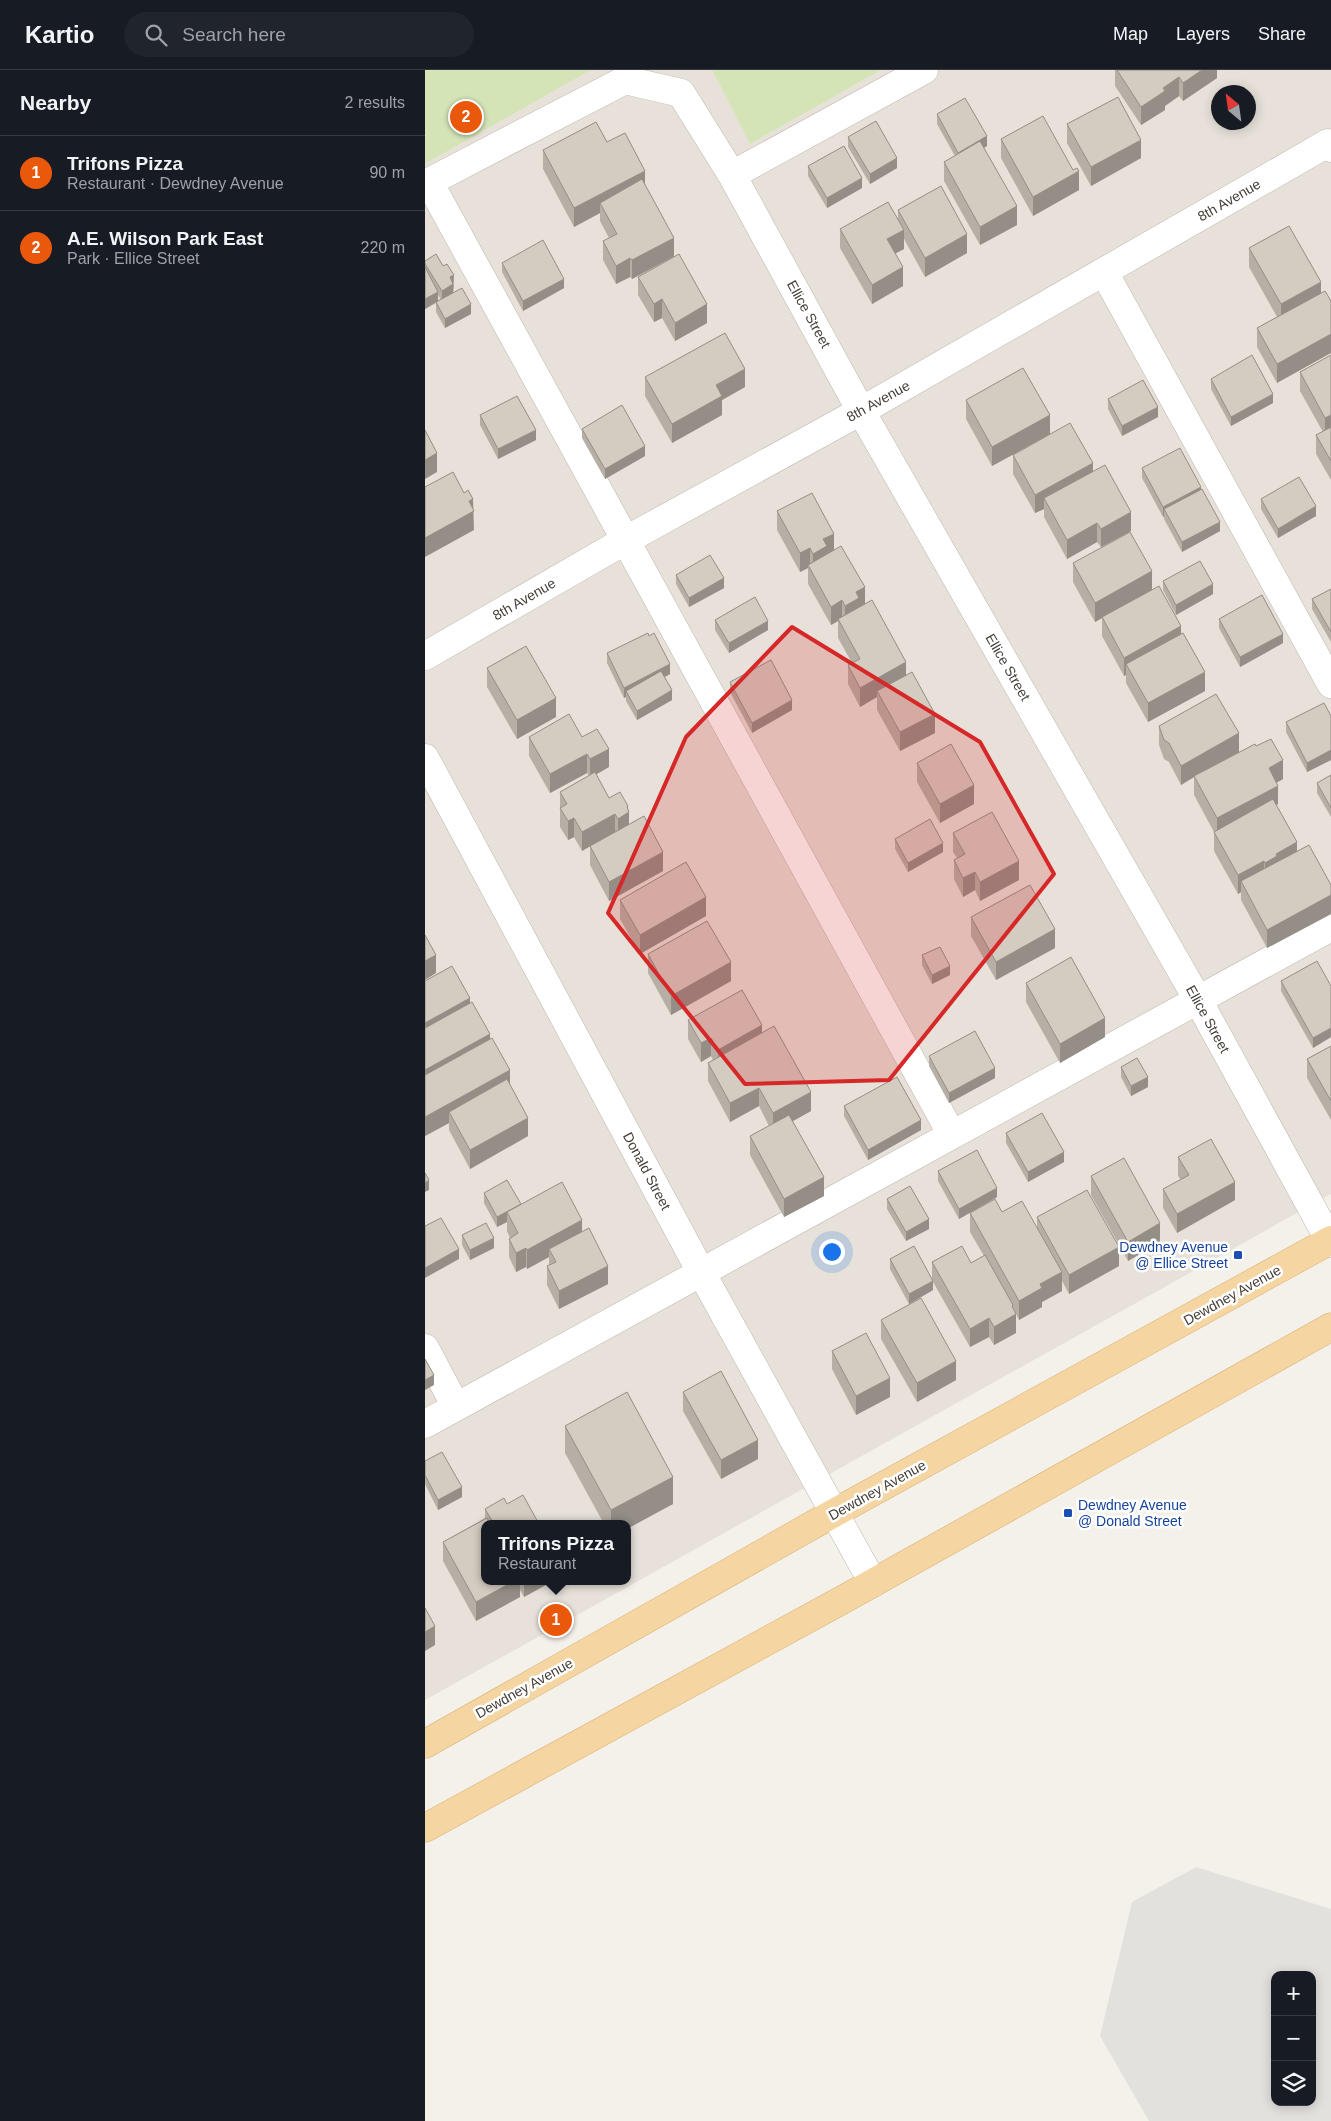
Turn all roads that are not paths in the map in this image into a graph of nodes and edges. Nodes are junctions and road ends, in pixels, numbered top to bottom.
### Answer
1 (923, 70) edge
2 (1330, 146) edge
3 (732, 175) junction
4 (427, 183) edge
5 (1104, 272) junction
6 (861, 411) junction
7 (626, 540) junction
8 (425, 656) edge
9 (1331, 684) edge
10 (425, 758) edge
11 (1331, 927) edge
12 (1198, 1000) junction
13 (952, 1135) junction
14 (1331, 1241) edge
15 (701, 1272) junction
16 (1331, 1327) edge
17 (425, 1348) edge
18 (457, 1407) junction
19 (425, 1424) edge
20 (834, 1513) junction
21 (873, 1583) junction
22 (425, 1744) edge
23 (425, 1828) edge

1 - 3 street
2 - 5 street, 8th Avenue
3 - 4 street, Ellice Street
3 - 6 street, Ellice Street
4 - 7 street
5 - 6 street, 8th Avenue
5 - 9 street
6 - 7 street, 8th Avenue
6 - 12 street, Ellice Street
7 - 8 street, 8th Avenue
7 - 13 street
10 - 15 street, Donald Street
11 - 12 street
12 - 13 street
12 - 14 street, Ellice Street
13 - 15 street
14 - 20 main road, Dewdney Avenue
15 - 18 street
15 - 20 street, Donald Street
16 - 21 main road
17 - 18 street
18 - 19 street
20 - 21 street, Donald Street
20 - 22 main road, Dewdney Avenue
21 - 23 main road

